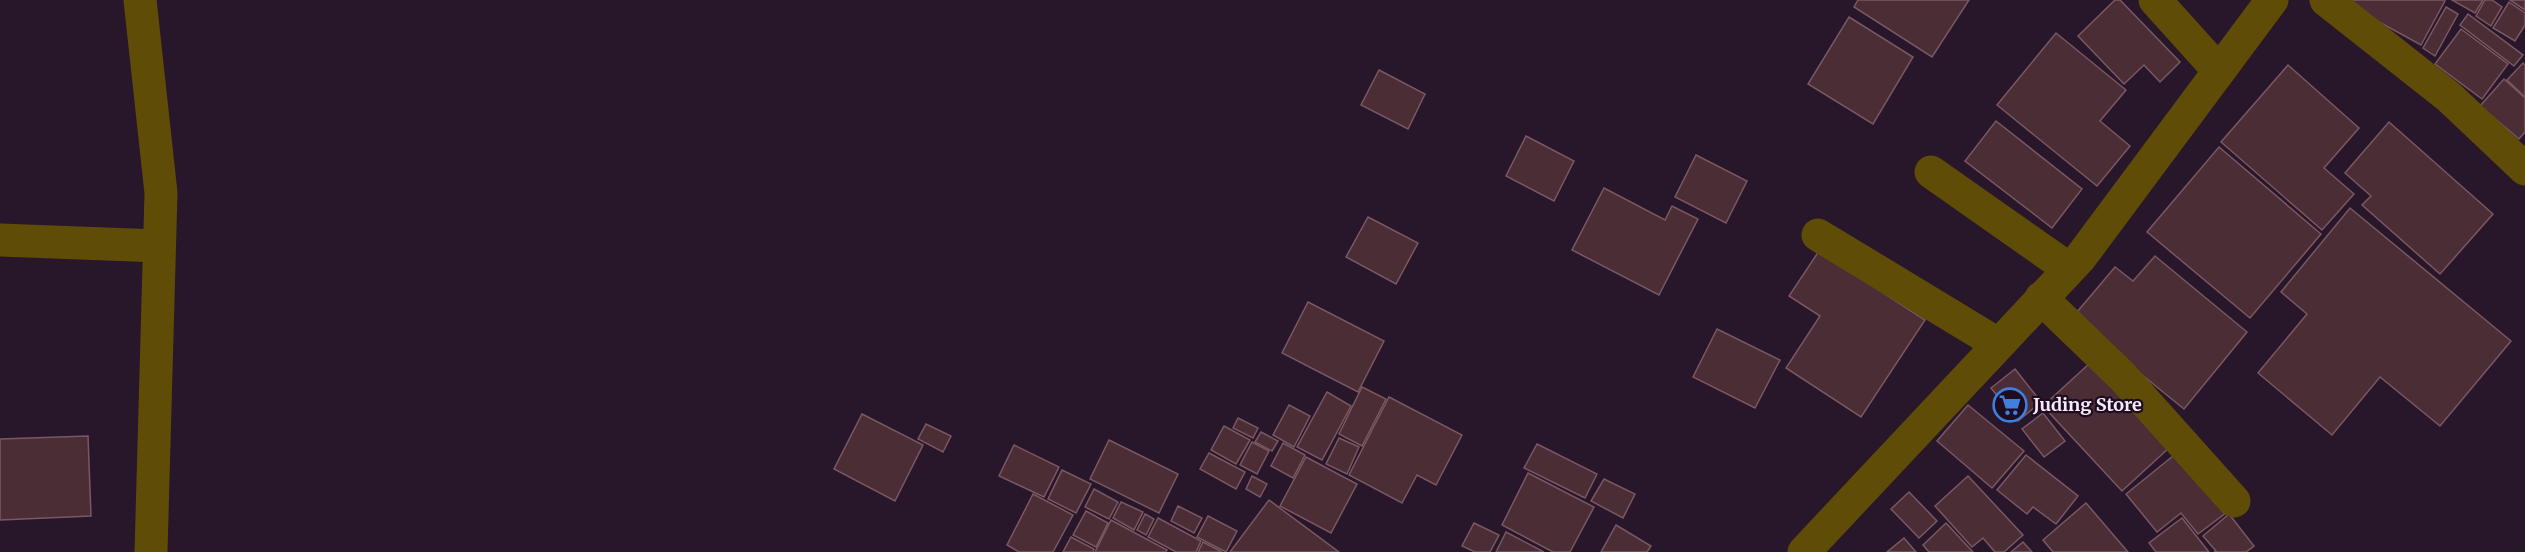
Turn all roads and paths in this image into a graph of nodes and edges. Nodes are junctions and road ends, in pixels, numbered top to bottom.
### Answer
1 (140, 0) edge
2 (2156, 0) edge
3 (2271, 0) edge
4 (2326, 0) edge
5 (2219, 71) junction
6 (2525, 169) edge
7 (1930, 172) dead end
8 (1818, 235) dead end
9 (0, 240) edge
10 (159, 246) junction
11 (2069, 269) junction
12 (2041, 298) junction
13 (1998, 344) junction
14 (2234, 501) dead end
15 (151, 552) edge
16 (1804, 552) edge

1 - 10 street
2 - 5 street
3 - 5 street
4 - 6 street
5 - 11 street
7 - 11 street
8 - 13 street
9 - 10 street
10 - 15 street
11 - 12 street
12 - 13 street
12 - 14 street
13 - 16 street

